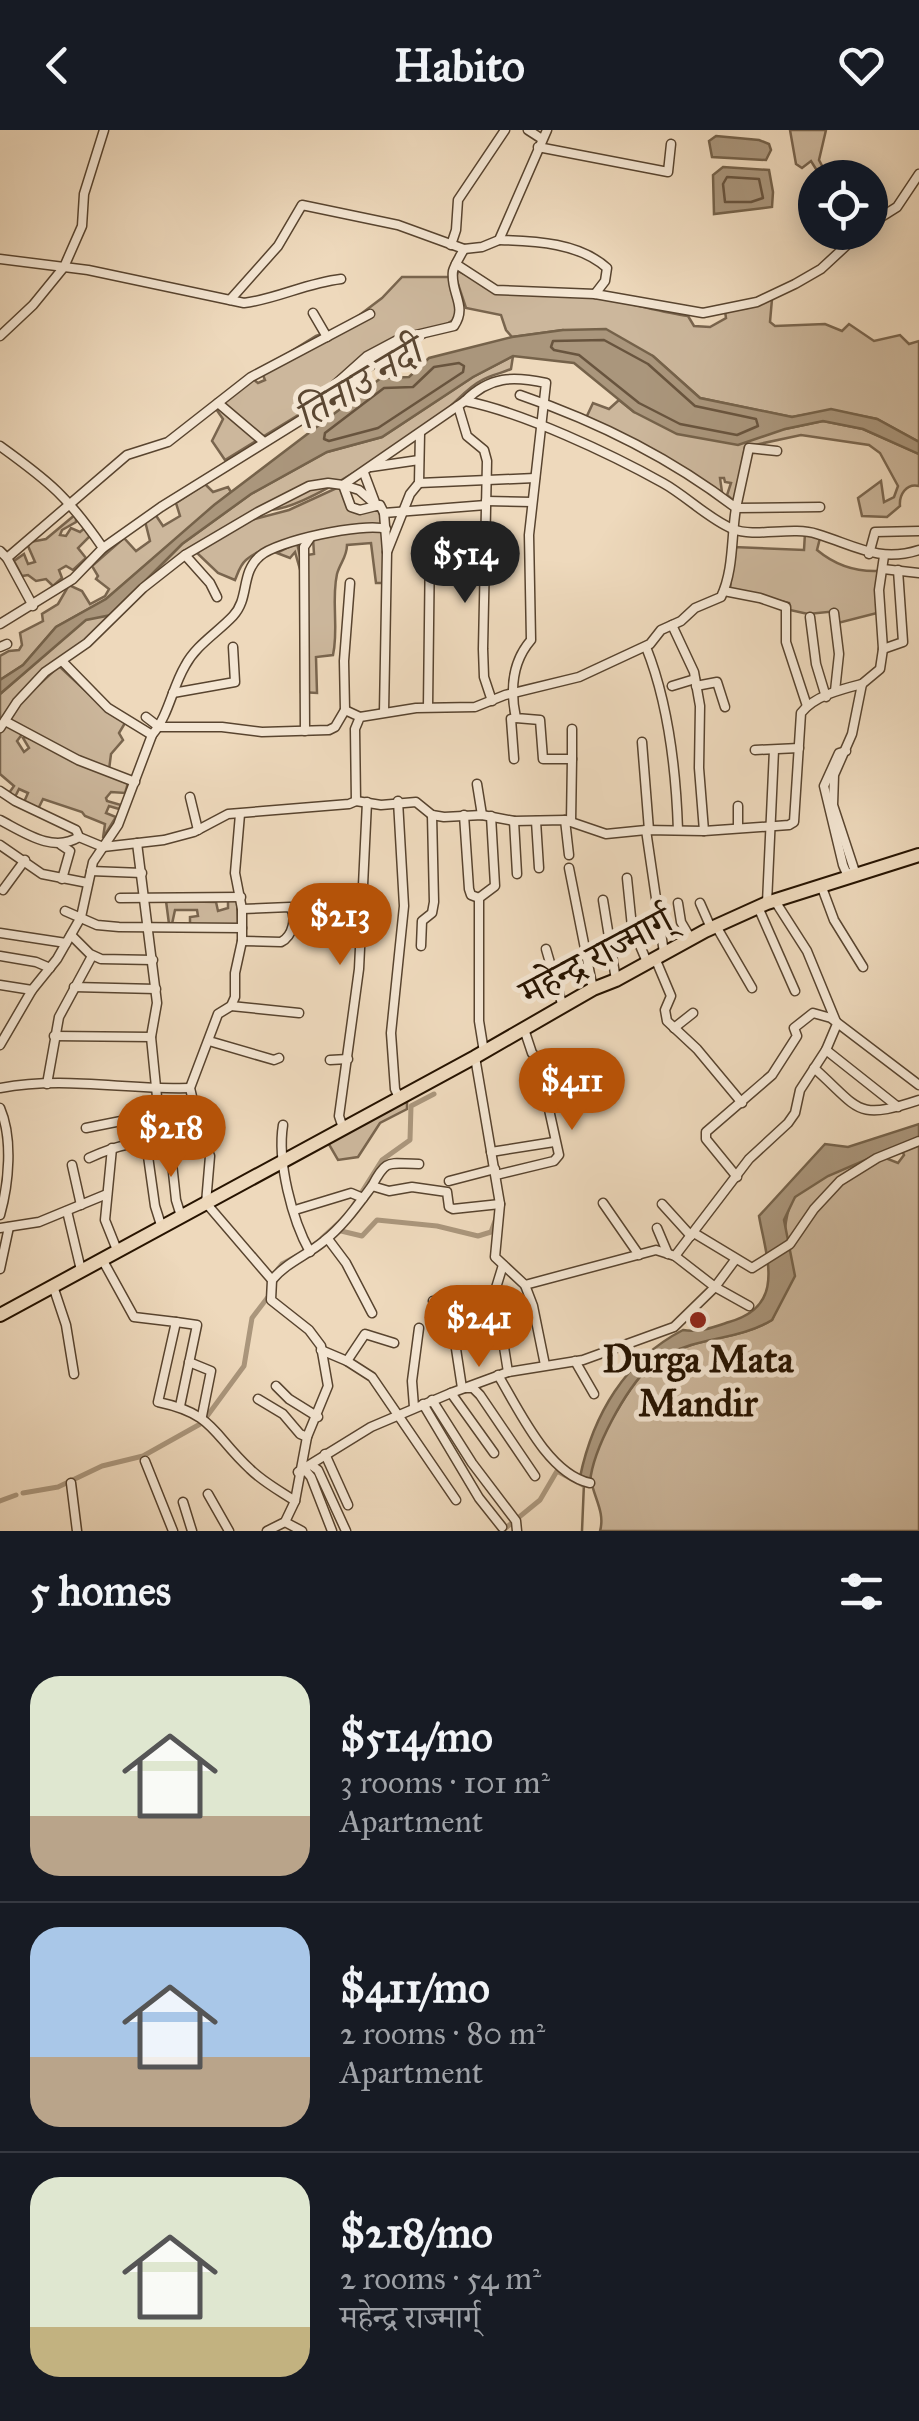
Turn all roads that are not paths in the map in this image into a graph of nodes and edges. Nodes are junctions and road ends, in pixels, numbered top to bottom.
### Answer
1 (104, 130) edge
2 (505, 130) edge
3 (528, 130) edge
4 (542, 139) edge
5 (671, 144) dead end
6 (919, 174) edge
7 (888, 213) edge
8 (499, 240) junction
9 (451, 245) junction
10 (464, 249) junction
11 (841, 250) edge
12 (0, 259) edge
13 (456, 264) junction
14 (64, 267) junction
15 (341, 279) dead end
16 (595, 294) junction
17 (230, 300) junction
18 (313, 313) dead end
19 (370, 314) dead end
20 (0, 336) edge
21 (327, 337) junction
22 (520, 395) dead end
23 (218, 403) junction
24 (543, 403) junction
25 (462, 404) junction
26 (542, 428) junction
27 (420, 432) junction
28 (264, 442) junction
29 (0, 446) edge
30 (777, 451) dead end
31 (419, 460) junction
32 (368, 470) junction
33 (535, 478) junction
34 (502, 480) junction
35 (486, 481) junction
36 (419, 483) junction
37 (343, 486) junction
38 (503, 501) junction
39 (532, 502) junction
40 (486, 503) junction
41 (72, 504) junction
42 (820, 507) dead end
43 (736, 508) junction
44 (380, 509) junction
45 (407, 510) junction
46 (732, 528) junction
47 (386, 529) junction
48 (919, 531) edge
49 (310, 538) junction
50 (430, 542) dead end
51 (103, 548) junction
52 (919, 550) edge
53 (387, 552) junction
54 (4, 554) edge
55 (185, 554) junction
56 (869, 554) junction
57 (884, 556) junction
58 (883, 569) junction
59 (898, 570) junction
60 (919, 573) edge
61 (350, 584) dead end
62 (724, 591) junction
63 (217, 597) dead end
64 (33, 606) junction
65 (834, 613) dead end
66 (810, 617) dead end
67 (0, 624) edge
68 (672, 625) junction
69 (646, 646) junction
70 (233, 648) dead end
71 (883, 648) junction
72 (63, 662) junction
73 (696, 682) junction
74 (862, 684) junction
75 (672, 686) dead end
76 (835, 690) junction
77 (173, 693) junction
78 (512, 694) junction
79 (826, 698) junction
80 (492, 701) junction
81 (700, 706) junction
82 (807, 706) junction
83 (428, 707) junction
84 (686, 708) dead end
85 (725, 708) dead end
86 (345, 710) junction
87 (384, 712) junction
88 (146, 717) dead end
89 (360, 717) junction
90 (516, 718) junction
91 (2, 725) edge
92 (572, 729) dead end
93 (156, 731) junction
94 (305, 731) junction
95 (642, 742) dead end
96 (799, 748) junction
97 (755, 750) dead end
98 (774, 750) junction
99 (572, 758) junction
100 (514, 759) dead end
101 (135, 782) junction
102 (477, 784) dead end
103 (0, 790) edge
104 (190, 797) dead end
105 (356, 801) junction
106 (398, 801) junction
107 (367, 802) junction
108 (738, 806) dead end
109 (240, 814) junction
110 (432, 815) junction
111 (464, 815) junction
112 (487, 816) junction
113 (0, 820) edge
114 (536, 820) junction
115 (568, 821) junction
116 (514, 822) junction
117 (772, 827) junction
118 (738, 828) junction
119 (198, 830) junction
120 (648, 830) junction
121 (678, 830) junction
122 (704, 831) junction
123 (77, 839) junction
124 (137, 843) junction
125 (61, 845) junction
126 (1, 846) edge
127 (103, 846) junction
128 (70, 851) junction
129 (569, 855) dead end
130 (919, 855) edge
131 (25, 860) junction
132 (539, 868) dead end
133 (569, 868) dead end
134 (91, 871) junction
135 (142, 873) junction
136 (517, 874) dead end
137 (856, 875) junction
138 (627, 878) dead end
139 (62, 879) junction
140 (88, 883) junction
141 (820, 885) junction
142 (4, 890) dead end
143 (120, 898) dead end
144 (144, 898) junction
145 (241, 898) junction
146 (479, 898) junction
147 (603, 900) dead end
148 (678, 903) dead end
149 (700, 903) dead end
150 (766, 903) junction
151 (242, 908) junction
152 (65, 912) dead end
153 (81, 917) junction
154 (148, 927) junction
155 (714, 927) junction
156 (242, 928) junction
157 (0, 933) edge
158 (68, 939) junction
159 (691, 939) junction
160 (242, 941) junction
161 (422, 946) dead end
162 (546, 949) dead end
163 (0, 956) edge
164 (92, 956) junction
165 (656, 958) junction
166 (153, 960) junction
167 (50, 968) junction
168 (863, 968) dead end
169 (616, 980) junction
170 (0, 985) edge
171 (74, 987) junction
172 (752, 988) dead end
173 (156, 989) junction
174 (593, 989) junction
175 (32, 990) junction
176 (795, 991) dead end
177 (231, 1006) junction
178 (563, 1006) junction
179 (299, 1012) dead end
180 (693, 1013) dead end
181 (837, 1024) junction
182 (674, 1028) junction
183 (524, 1029) junction
184 (54, 1036) junction
185 (152, 1037) junction
186 (209, 1041) junction
187 (0, 1046) edge
188 (826, 1050) junction
189 (479, 1054) junction
190 (280, 1058) dead end
191 (348, 1059) junction
192 (330, 1060) dead end
193 (814, 1068) junction
194 (919, 1072) edge
195 (916, 1083) edge
196 (48, 1084) junction
197 (0, 1088) edge
198 (190, 1088) junction
199 (158, 1089) junction
200 (399, 1098) junction
201 (919, 1100) edge
202 (742, 1102) junction
203 (898, 1107) junction
204 (0, 1108) edge
205 (159, 1119) junction
206 (124, 1120) junction
207 (283, 1125) dead end
208 (86, 1128) dead end
209 (343, 1128) junction
210 (919, 1141) edge
211 (151, 1142) junction
212 (554, 1142) junction
213 (128, 1144) junction
214 (112, 1148) junction
215 (491, 1152) junction
216 (89, 1158) dead end
217 (282, 1160) junction
218 (3, 1161) edge
219 (419, 1164) dead end
220 (72, 1165) dead end
221 (496, 1172) junction
222 (736, 1177) junction
223 (448, 1181) dead end
224 (372, 1186) junction
225 (107, 1194) junction
226 (363, 1198) junction
227 (206, 1203) junction
228 (604, 1203) dead end
229 (81, 1204) junction
230 (500, 1204) junction
231 (662, 1204) dead end
232 (295, 1210) junction
233 (67, 1211) junction
234 (0, 1215) edge
235 (181, 1216) junction
236 (162, 1225) junction
237 (5, 1228) edge
238 (657, 1228) dead end
239 (334, 1232) junction
240 (692, 1235) junction
241 (117, 1250) junction
242 (310, 1252) junction
243 (672, 1255) junction
244 (639, 1256) junction
245 (102, 1258) junction
246 (735, 1260) junction
247 (502, 1265) junction
248 (0, 1269) edge
249 (81, 1270) junction
250 (272, 1280) junction
251 (525, 1285) junction
252 (54, 1286) junction
253 (715, 1287) junction
254 (432, 1301) dead end
255 (748, 1306) dead end
256 (372, 1313) dead end
257 (0, 1314) edge
258 (176, 1322) junction
259 (419, 1328) dead end
260 (394, 1343) dead end
261 (321, 1350) junction
262 (347, 1360) junction
263 (190, 1362) junction
264 (575, 1362) junction
265 (544, 1365) junction
266 (508, 1372) junction
267 (74, 1374) dead end
268 (498, 1375) junction
269 (276, 1386) dead end
270 (462, 1388) junction
271 (451, 1392) junction
272 (594, 1394) dead end
273 (258, 1398) dead end
274 (423, 1404) junction
275 (180, 1406) junction
276 (396, 1414) junction
277 (203, 1417) junction
278 (318, 1417) junction
279 (307, 1437) junction
280 (494, 1453) dead end
281 (325, 1454) junction
282 (145, 1461) dead end
283 (311, 1465) junction
284 (298, 1472) junction
285 (534, 1476) dead end
286 (590, 1483) dead end
287 (71, 1484) dead end
288 (208, 1494) dead end
289 (456, 1500) dead end
290 (295, 1501) junction
291 (183, 1502) dead end
292 (348, 1506) dead end
293 (285, 1522) junction
294 (502, 1527) dead end
295 (77, 1531) edge
296 (173, 1531) edge
297 (192, 1531) edge
298 (229, 1531) edge
299 (267, 1531) edge
300 (302, 1531) edge
301 (332, 1531) edge
302 (346, 1531) edge
303 (517, 1531) edge

1 - 14 street
2 - 9 street
3 - 4 street
4 - 5 street
4 - 8 street
6 - 7 street
8 - 10 street
8 - 16 street
9 - 10 street
9 - 17 street
10 - 13 street
11 - 16 street
12 - 14 street
13 - 16 street
13 - 28 street
14 - 17 street
14 - 20 street
15 - 17 street
18 - 21 street
19 - 21 street
21 - 23 street
22 - 24 street
23 - 28 street
23 - 41 street
24 - 25 street
24 - 26 street
24 - 43 street
25 - 26 street
25 - 27 street
25 - 35 street
26 - 33 street
26 - 46 street
27 - 31 street
27 - 32 street
28 - 51 street
29 - 41 street
30 - 43 street
31 - 32 street
31 - 36 street
32 - 37 street
32 - 44 street
33 - 34 street
33 - 39 street
34 - 35 street
34 - 38 street
35 - 36 street
35 - 40 street
36 - 45 street
37 - 44 street
37 - 44 street
37 - 55 street
38 - 39 street
38 - 40 street
39 - 78 street
40 - 45 street
40 - 80 street
41 - 51 street
41 - 54 street
42 - 43 street
43 - 46 street
44 - 45 street
44 - 47 street
45 - 53 street
46 - 56 street
46 - 62 street
47 - 49 street
47 - 53 street
48 - 56 street
49 - 77 street
49 - 94 street
50 - 83 street
51 - 64 street
52 - 57 street
53 - 87 street
54 - 64 street
55 - 63 street
55 - 72 street
56 - 57 street
57 - 58 street
58 - 59 street
58 - 71 street
59 - 60 street
59 - 71 street
61 - 86 street
62 - 68 street
62 - 82 street
64 - 67 street
65 - 76 street
66 - 79 street
68 - 69 street
68 - 73 street
69 - 78 street
69 - 121 street
70 - 77 street
71 - 74 street
72 - 91 street
72 - 93 street
73 - 75 street
73 - 81 street
73 - 85 street
74 - 76 street
74 - 137 street
76 - 79 street
77 - 93 street
78 - 80 street
78 - 90 street
79 - 82 street
80 - 83 street
81 - 84 street
81 - 122 street
82 - 96 street
83 - 87 street
86 - 89 street
86 - 94 street
87 - 89 street
88 - 93 street
89 - 105 street
90 - 99 street
90 - 100 street
91 - 101 street
92 - 99 street
93 - 94 street
93 - 101 street
95 - 120 street
96 - 98 street
96 - 117 street
97 - 98 street
98 - 117 street
99 - 115 street
101 - 127 street
102 - 112 street
103 - 123 street
104 - 119 street
105 - 107 street
105 - 109 street
106 - 107 street
106 - 110 street
106 - 200 street
107 - 191 street
108 - 118 street
109 - 119 street
109 - 145 street
110 - 111 street
110 - 161 street
111 - 112 street
111 - 146 street
112 - 116 street
112 - 146 street
113 - 125 street
114 - 115 street
114 - 116 street
114 - 132 street
115 - 120 street
115 - 129 street
116 - 136 street
117 - 118 street
117 - 150 street
118 - 122 street
119 - 124 street
120 - 121 street
120 - 165 street
121 - 122 street
123 - 125 street
123 - 127 street
123 - 128 street
124 - 127 street
124 - 135 street
125 - 128 street
126 - 131 street
127 - 134 street
128 - 139 street
130 - 137 highway, महेन्द्र राज्मार्ग्
131 - 139 street
131 - 142 street
133 - 174 street
134 - 135 street
134 - 140 street
135 - 144 street
137 - 141 highway, महेन्द्र राज्मार्ग्
138 - 165 street
139 - 140 street
140 - 153 street
141 - 150 highway, महेन्द्र राज्मार्ग्
141 - 168 street
143 - 144 street
144 - 145 street
144 - 154 street
145 - 151 street
146 - 189 street
147 - 169 street
148 - 159 street
149 - 155 street
150 - 155 highway, महेन्द्र राज्मार्ग्
150 - 176 street
150 - 181 street
151 - 156 street
151 - 160 street
152 - 153 street
153 - 154 street
153 - 158 street
154 - 156 street
154 - 166 street
155 - 159 highway, महेन्द्र राज्मार्ग्
155 - 172 street
156 - 160 street
157 - 158 street
158 - 164 street
158 - 167 street
159 - 165 highway, महेन्द्र राज्मार्ग्
160 - 177 street
162 - 178 street
163 - 167 street
164 - 166 street
164 - 171 street
165 - 169 highway, महेन्द्र राज्मार्ग्
165 - 182 street
166 - 173 street
167 - 175 street
169 - 174 highway, महेन्द्र राज्मार्ग्
170 - 175 street
171 - 173 street
171 - 184 street
173 - 185 street
174 - 178 highway, महेन्द्र राज्मार्ग्
175 - 187 street
177 - 179 street
177 - 186 street
178 - 183 highway, महेन्द्र राज्मार्ग्
180 - 182 street
181 - 188 street
181 - 195 street
181 - 202 street
182 - 202 street
183 - 189 highway, महेन्द्र राज्मार्ग्
183 - 212 street
184 - 185 street
184 - 196 street
185 - 199 street
186 - 190 street
186 - 198 street
188 - 193 street
188 - 203 street
189 - 200 highway, महेन्द्र राज्मार्ग्
189 - 215 street
191 - 192 street
191 - 209 street
193 - 203 street
193 - 222 street
194 - 195 street
196 - 197 street
196 - 199 street
198 - 199 street
198 - 227 street
199 - 205 street
200 - 209 highway, महेन्द्र राज्मार्ग्
201 - 203 street
202 - 222 street
204 - 218 street
205 - 206 street
205 - 211 street
206 - 208 street
206 - 213 street
207 - 217 street
209 - 217 highway, महेन्द्र राज्मार्ग्
210 - 246 street
211 - 213 street
211 - 235 street
211 - 236 street
212 - 215 street
212 - 221 street
213 - 214 street
214 - 216 street
214 - 225 street
215 - 221 street
217 - 227 highway, महेन्द्र राज्मार्ग्
217 - 232 street
218 - 234 street
219 - 224 street
220 - 229 street
221 - 223 street
221 - 230 street
222 - 240 street
224 - 226 street
224 - 230 street
225 - 229 street
225 - 241 street
226 - 232 street
226 - 239 street
227 - 235 highway, महेन्द्र राज्मार्ग्
227 - 250 street
228 - 244 street
229 - 233 street
230 - 247 street
231 - 240 street
232 - 242 street
233 - 237 street
233 - 249 street
235 - 236 highway, महेन्द्र राज्मार्ग्
236 - 241 highway, महेन्द्र राज्मार्ग्
237 - 248 street
238 - 243 street
239 - 242 street
239 - 256 street
240 - 243 street
240 - 246 street
241 - 245 highway, महेन्द्र राज्मार्ग्
242 - 250 street
243 - 244 street
243 - 253 street
244 - 251 street
245 - 249 highway, महेन्द्र राज्मार्ग्
245 - 258 street
246 - 253 street
247 - 251 street
247 - 266 street
249 - 252 highway, महेन्द्र राज्मार्ग्
250 - 261 street
251 - 265 street
252 - 257 highway, महेन्द्र राज्मार्ग्
252 - 267 street
253 - 255 street
253 - 264 street
254 - 270 street
258 - 263 street
258 - 275 street
259 - 274 street
260 - 262 street
261 - 262 street
261 - 278 street
262 - 276 street
263 - 275 street
263 - 277 street
264 - 265 street
264 - 272 street
265 - 266 street
266 - 268 street
268 - 270 street
268 - 286 street
269 - 278 street
270 - 271 street
270 - 285 street
271 - 274 street
271 - 280 street
273 - 279 street
274 - 276 street
274 - 294 street
274 - 303 street
275 - 277 street
276 - 281 street
276 - 289 street
277 - 290 street
278 - 279 street
279 - 284 street
281 - 283 street
281 - 292 street
282 - 296 street
283 - 284 street
283 - 302 street
284 - 290 street
284 - 301 street
287 - 295 street
288 - 298 street
290 - 293 street
291 - 297 street
293 - 299 street
293 - 300 street

